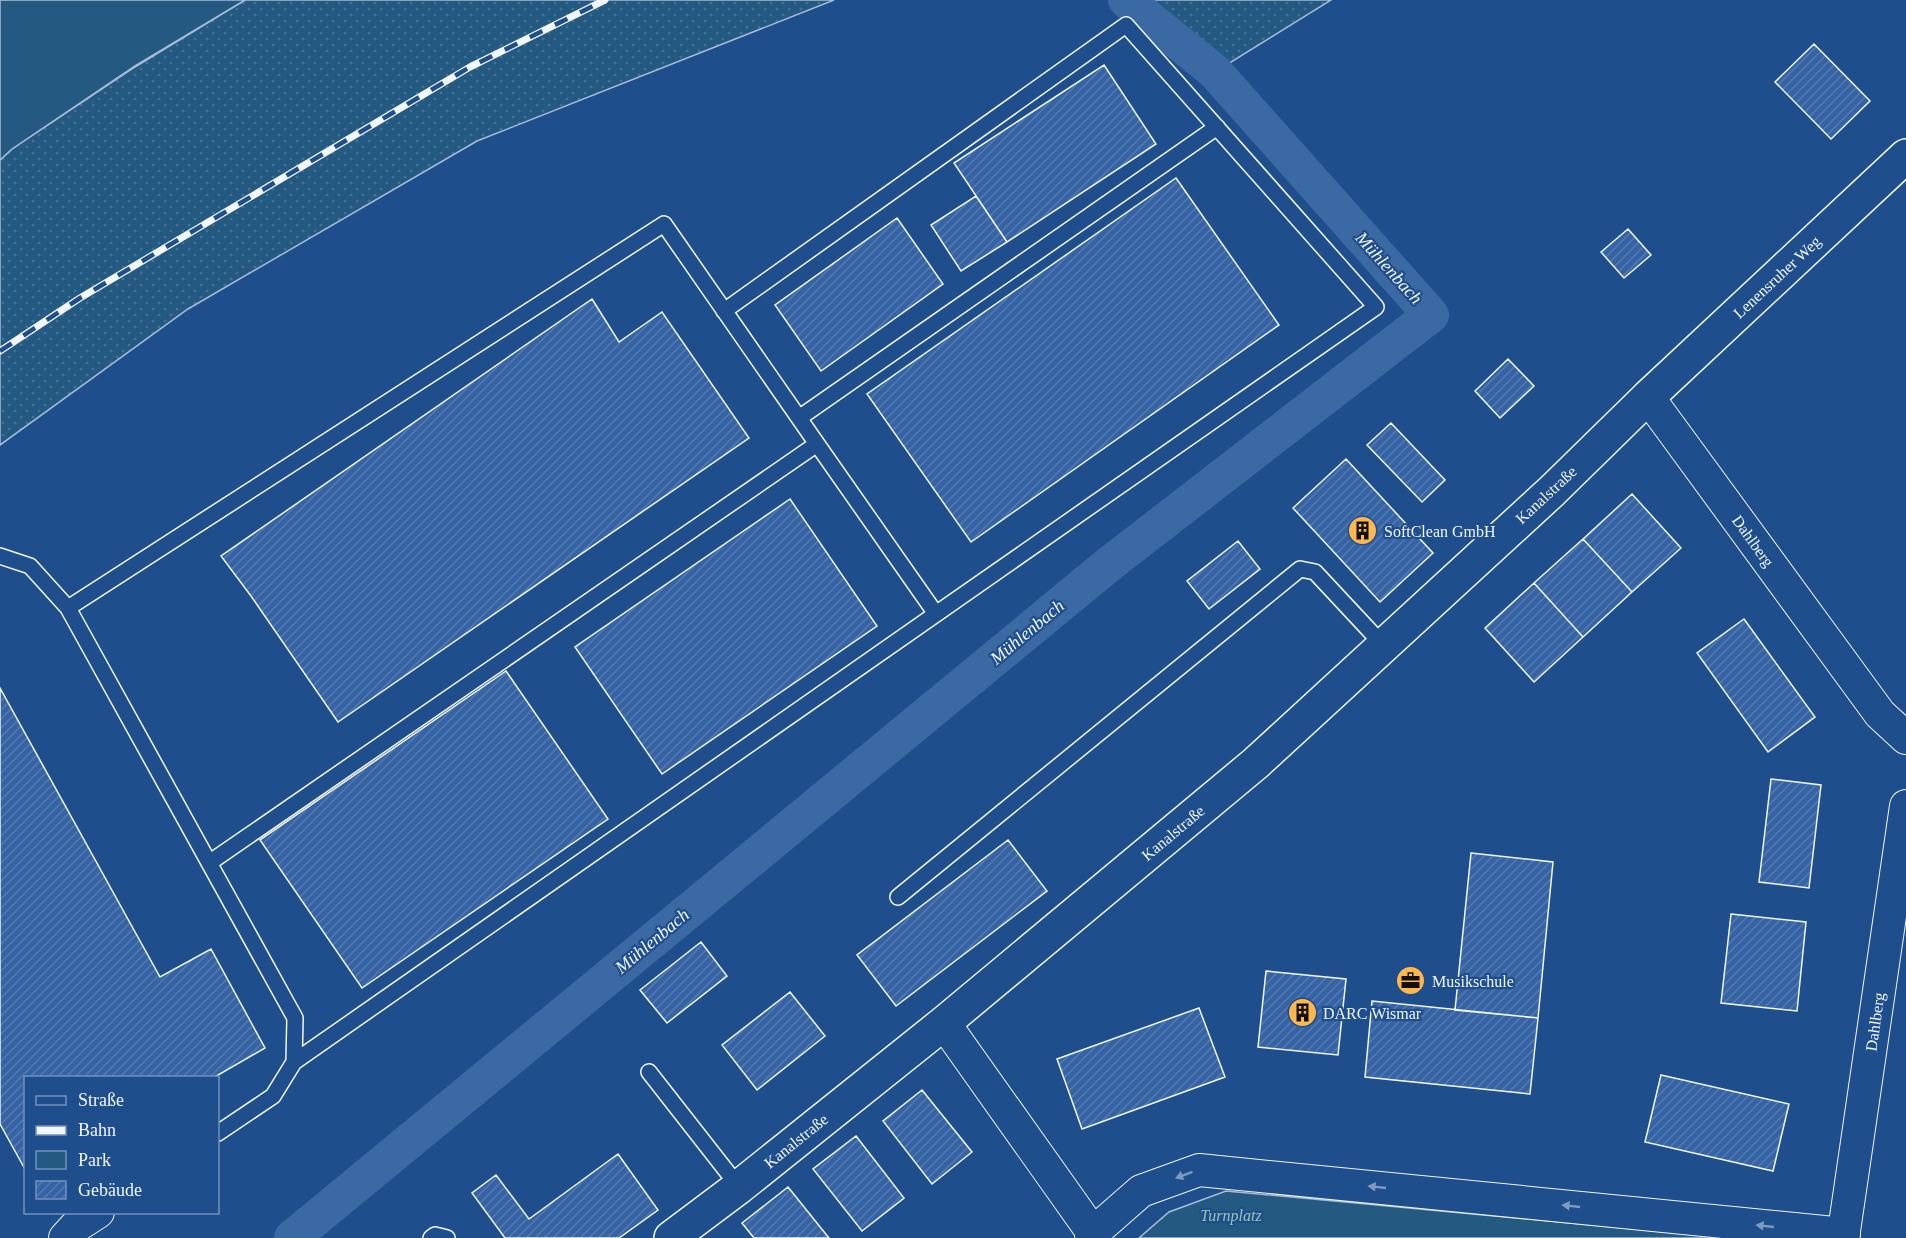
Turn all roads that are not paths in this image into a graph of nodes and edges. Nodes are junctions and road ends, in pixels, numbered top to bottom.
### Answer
1 (1217, 127) junction
2 (1906, 156) edge
3 (724, 310) junction
4 (1648, 398) junction
5 (799, 418) junction
6 (817, 444) junction
7 (0, 556) edge
8 (68, 608) junction
9 (936, 614) junction
10 (1384, 646) junction
11 (1906, 738) edge
12 (1906, 806) edge
13 (209, 863) junction
14 (898, 897) dead end
15 (944, 1023) junction
16 (294, 1062) junction
17 (649, 1072) dead end
18 (219, 1132) edge
19 (739, 1186) junction
20 (95, 1214) edge
21 (1092, 1235) edge
22 (1844, 1236) edge
23 (65, 1238) edge
24 (431, 1238) edge
25 (447, 1238) edge
26 (671, 1238) edge

1 - 3 lane
1 - 5 lane
1 - 9 lane
2 - 4 street, Lenensruher Weg
3 - 5 lane
3 - 8 lane
4 - 10 street, Kanalstraße
4 - 11 street, Dahlberg
5 - 6 lane
6 - 9 lane
6 - 13 lane
7 - 8 lane
8 - 13 lane
9 - 16 lane
10 - 14 lane
10 - 15 street, Kanalstraße
12 - 22 street, Dahlberg
13 - 16 lane
15 - 19 street, Kanalstraße
15 - 21 street
16 - 18 lane
17 - 19 lane
19 - 26 street, Kanalstraße
20 - 23 street
22 -> 21 street
24 - 25 lane

